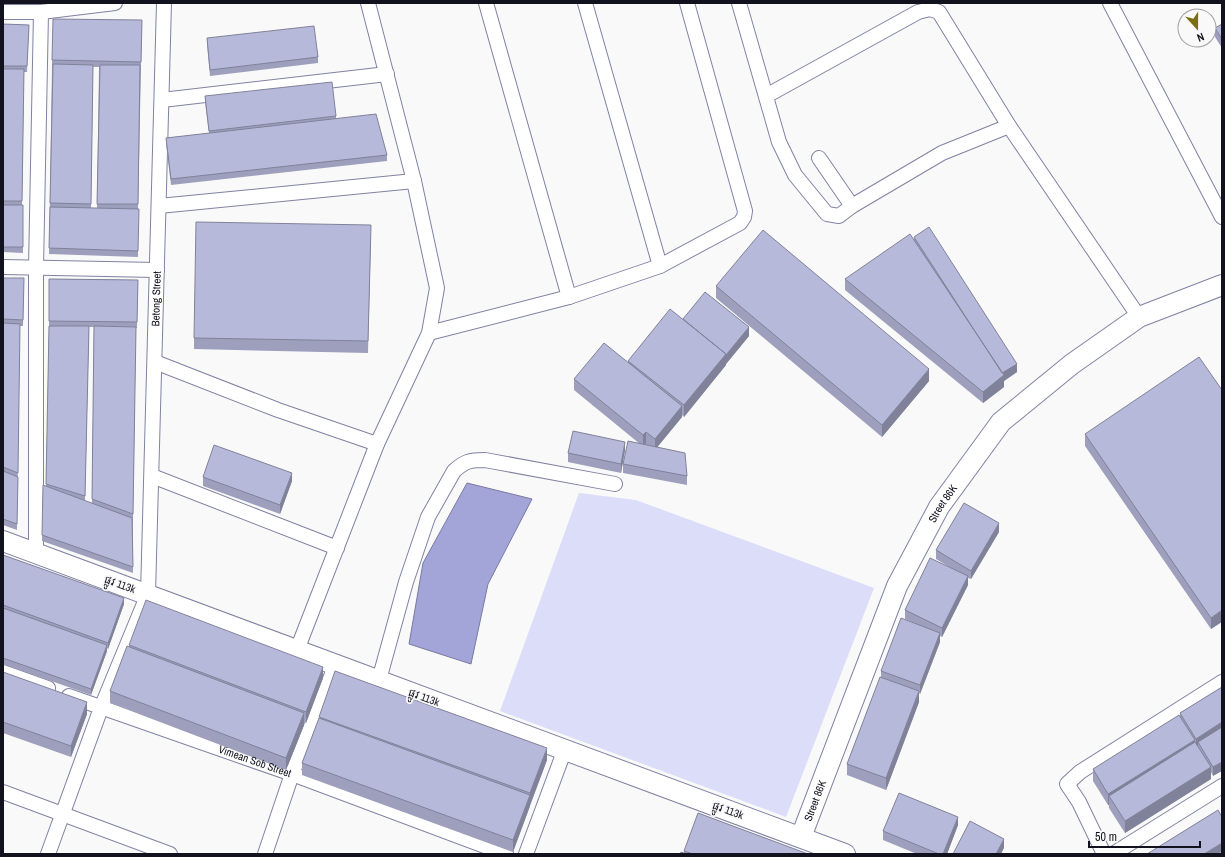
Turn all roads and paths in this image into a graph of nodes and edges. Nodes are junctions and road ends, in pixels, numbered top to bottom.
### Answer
1 (115, 3) edge
2 (164, 3) edge
3 (368, 3) edge
4 (486, 3) edge
5 (585, 3) edge
6 (687, 3) edge
7 (739, 3) edge
8 (1110, 3) edge
9 (3, 12) edge
10 (42, 12) junction
11 (387, 74) junction
12 (766, 96) junction
13 (162, 100) junction
14 (1009, 126) junction
15 (819, 158) dead end
16 (414, 181) junction
17 (159, 206) junction
18 (852, 206) junction
19 (1222, 217) edge
20 (660, 266) junction
21 (3, 267) edge
22 (36, 268) junction
23 (157, 270) junction
24 (1222, 285) edge
25 (570, 297) junction
26 (1139, 317) junction
27 (429, 333) junction
28 (155, 362) junction
29 (377, 444) junction
30 (152, 476) junction
31 (615, 484) dead end
32 (3, 541) edge
33 (337, 548) junction
34 (36, 553) junction
35 (148, 594) junction
36 (298, 650) junction
37 (336, 664) junction
38 (3, 672) edge
39 (379, 680) junction
40 (1222, 682) edge
41 (101, 708) junction
42 (565, 749) junction
43 (292, 774) junction
44 (1222, 786) edge
45 (3, 792) edge
46 (63, 815) junction
47 (802, 837) junction
48 (48, 854) edge
49 (170, 854) edge
50 (265, 854) edge
51 (506, 854) edge
52 (526, 854) edge
53 (845, 854) edge
54 (1104, 854) edge
55 (1113, 854) edge

1 - 10 street
2 - 13 street, Betong Street
3 - 11 street
4 - 25 street
5 - 20 street
6 - 20 street
7 - 12 street
8 - 19 street
9 - 10 street
10 - 22 street
11 - 13 street
11 - 16 street
12 - 14 street
12 - 18 street
13 - 17 street, Betong Street
14 - 18 street
14 - 26 street
15 - 18 street
16 - 17 street
16 - 27 street
17 - 23 street, Betong Street
20 - 25 street
21 - 22 street
22 - 23 street
22 - 34 street
23 - 28 street, Betong Street
24 - 26 street, Street 86K
25 - 27 street
26 - 47 street, Street 86K
27 - 29 street
28 - 29 street
28 - 30 street, Betong Street
29 - 33 street
30 - 33 street
30 - 35 street, Betong Street
31 - 39 street
32 - 34 street, ផ្លូវ 113k
33 - 36 street
34 - 35 street, ផ្លូវ 113k
35 - 36 street, ផ្លូវ 113k
35 - 41 street
36 - 37 street, ផ្លូវ 113k
37 - 39 street, ផ្លូវ 113k
37 - 43 street
38 - 41 street, Vimean Sob Street
39 - 42 street, ផ្លូវ 113k
40 - 54 street
41 - 43 street, Vimean Sob Street
41 - 46 street
42 - 47 street, ផ្លូវ 113k
42 - 52 street
43 - 50 street
43 - 51 street, Vimean Sob Street
44 - 55 street
45 - 46 street
46 - 48 street
46 - 49 street
47 - 53 street, ផ្លូវ 113k

